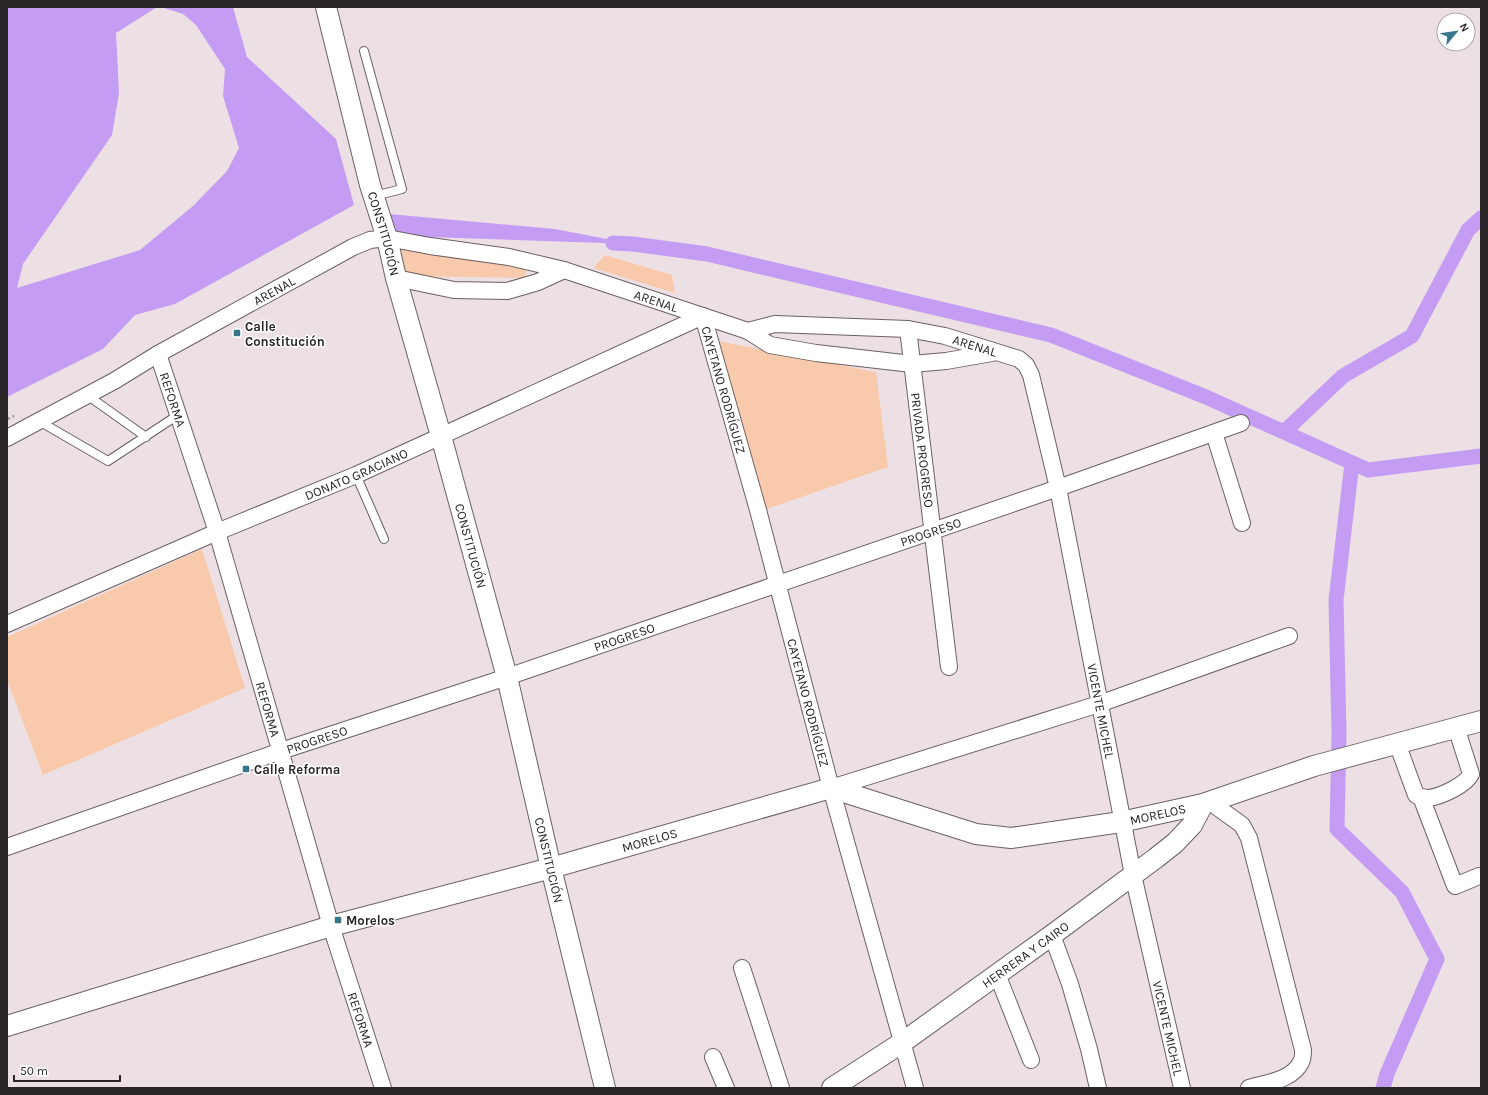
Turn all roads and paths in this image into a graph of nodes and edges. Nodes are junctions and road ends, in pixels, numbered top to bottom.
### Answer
1 (326, 7) edge
2 (364, 51) dead end
3 (374, 196) junction
4 (387, 238) junction
5 (564, 270) junction
6 (396, 278) junction
7 (703, 316) junction
8 (908, 329) junction
9 (748, 331) junction
10 (997, 353) junction
11 (158, 354) junction
12 (912, 364) junction
13 (87, 395) junction
14 (178, 415) junction
15 (39, 421) junction
16 (1241, 423) dead end
17 (1214, 433) junction
18 (441, 436) junction
19 (146, 437) junction
20 (7, 438) edge
21 (356, 475) junction
22 (1058, 488) junction
23 (1242, 523) dead end
24 (217, 532) junction
25 (932, 532) junction
26 (384, 539) dead end
27 (778, 585) junction
28 (7, 624) edge
29 (1289, 636) dead end
30 (949, 667) dead end
31 (507, 677) junction
32 (1099, 704) junction
33 (1481, 721) edge
34 (1456, 727) junction
35 (1397, 743) junction
36 (281, 751) junction
37 (831, 788) junction
38 (1421, 797) junction
39 (1206, 803) junction
40 (1121, 822) junction
41 (7, 847) edge
42 (551, 868) junction
43 (1132, 875) junction
44 (1479, 876) dead end
45 (331, 926) junction
46 (1052, 935) junction
47 (742, 968) dead end
48 (997, 974) junction
49 (7, 1026) edge
50 (903, 1042) junction
51 (713, 1057) dead end
52 (1031, 1060) dead end
53 (383, 1088) edge
54 (605, 1088) edge
55 (726, 1088) edge
56 (781, 1088) edge
57 (832, 1088) edge
58 (915, 1088) edge
59 (1098, 1088) edge
60 (1182, 1088) edge
61 (1249, 1088) edge

1 - 3 street, CONSTITUCIÓN
2 - 3 lane
3 - 4 street, CONSTITUCIÓN
4 - 5 street, ARENAL
4 - 6 street, CONSTITUCIÓN
4 - 11 street, ARENAL
5 - 6 street
5 - 7 street, ARENAL
6 - 18 street, CONSTITUCIÓN
7 - 9 street, ARENAL
7 - 18 street, DONATO GRACIANO
7 - 27 street, CAYETANO RODRÍGUEZ
8 - 9 street, ARENAL
8 - 10 street, ARENAL
8 - 12 street, PRIVADA PROGRESO
9 - 12 street, ARENAL
10 - 12 street, ARENAL
10 - 22 street, VICENTE MICHEL
11 - 13 street, ARENAL
11 - 14 street, REFORMA
12 - 25 street, PRIVADA PROGRESO
13 - 15 street, ARENAL
13 - 19 lane
14 - 19 lane
14 - 24 street, REFORMA
15 - 19 lane
15 - 20 street, ARENAL
16 - 17 street, PROGRESO
17 - 22 street, PROGRESO
17 - 23 street
18 - 21 street, DONATO GRACIANO
18 - 31 street, CONSTITUCIÓN
21 - 24 street, DONATO GRACIANO
21 - 26 lane
22 - 25 street, PROGRESO
22 - 32 street, VICENTE MICHEL
24 - 28 street, DONATO GRACIANO
24 - 36 street, REFORMA
25 - 27 street, PROGRESO
25 - 30 street, PRIVADA PROGRESO
27 - 31 street, PROGRESO
27 - 37 street, CAYETANO RODRÍGUEZ
29 - 32 street, MORELOS
31 - 36 street, PROGRESO
31 - 42 street, CONSTITUCIÓN
32 - 37 street, MORELOS
32 - 40 street, VICENTE MICHEL
33 - 34 street, MORELOS
34 - 35 street, MORELOS
34 - 38 street
35 - 38 street
35 - 39 street, MORELOS
36 - 41 street, PROGRESO
36 - 45 street, REFORMA
37 - 40 street, MORELOS
37 - 42 street, MORELOS
37 - 50 street, CAYETANO RODRÍGUEZ
38 - 44 street
39 - 40 street, MORELOS
39 - 43 street, HERRERA Y CAIRO
39 - 61 street
40 - 43 street, VICENTE MICHEL
42 - 45 street, MORELOS
42 - 54 street, CONSTITUCIÓN
43 - 46 street, HERRERA Y CAIRO
43 - 60 street, VICENTE MICHEL
45 - 49 street, MORELOS
45 - 53 street, REFORMA
46 - 48 street, HERRERA Y CAIRO
46 - 59 street
47 - 56 street
48 - 50 street, HERRERA Y CAIRO
48 - 52 street
50 - 57 street, HERRERA Y CAIRO
50 - 58 street, CAYETANO RODRÍGUEZ
51 - 55 street

